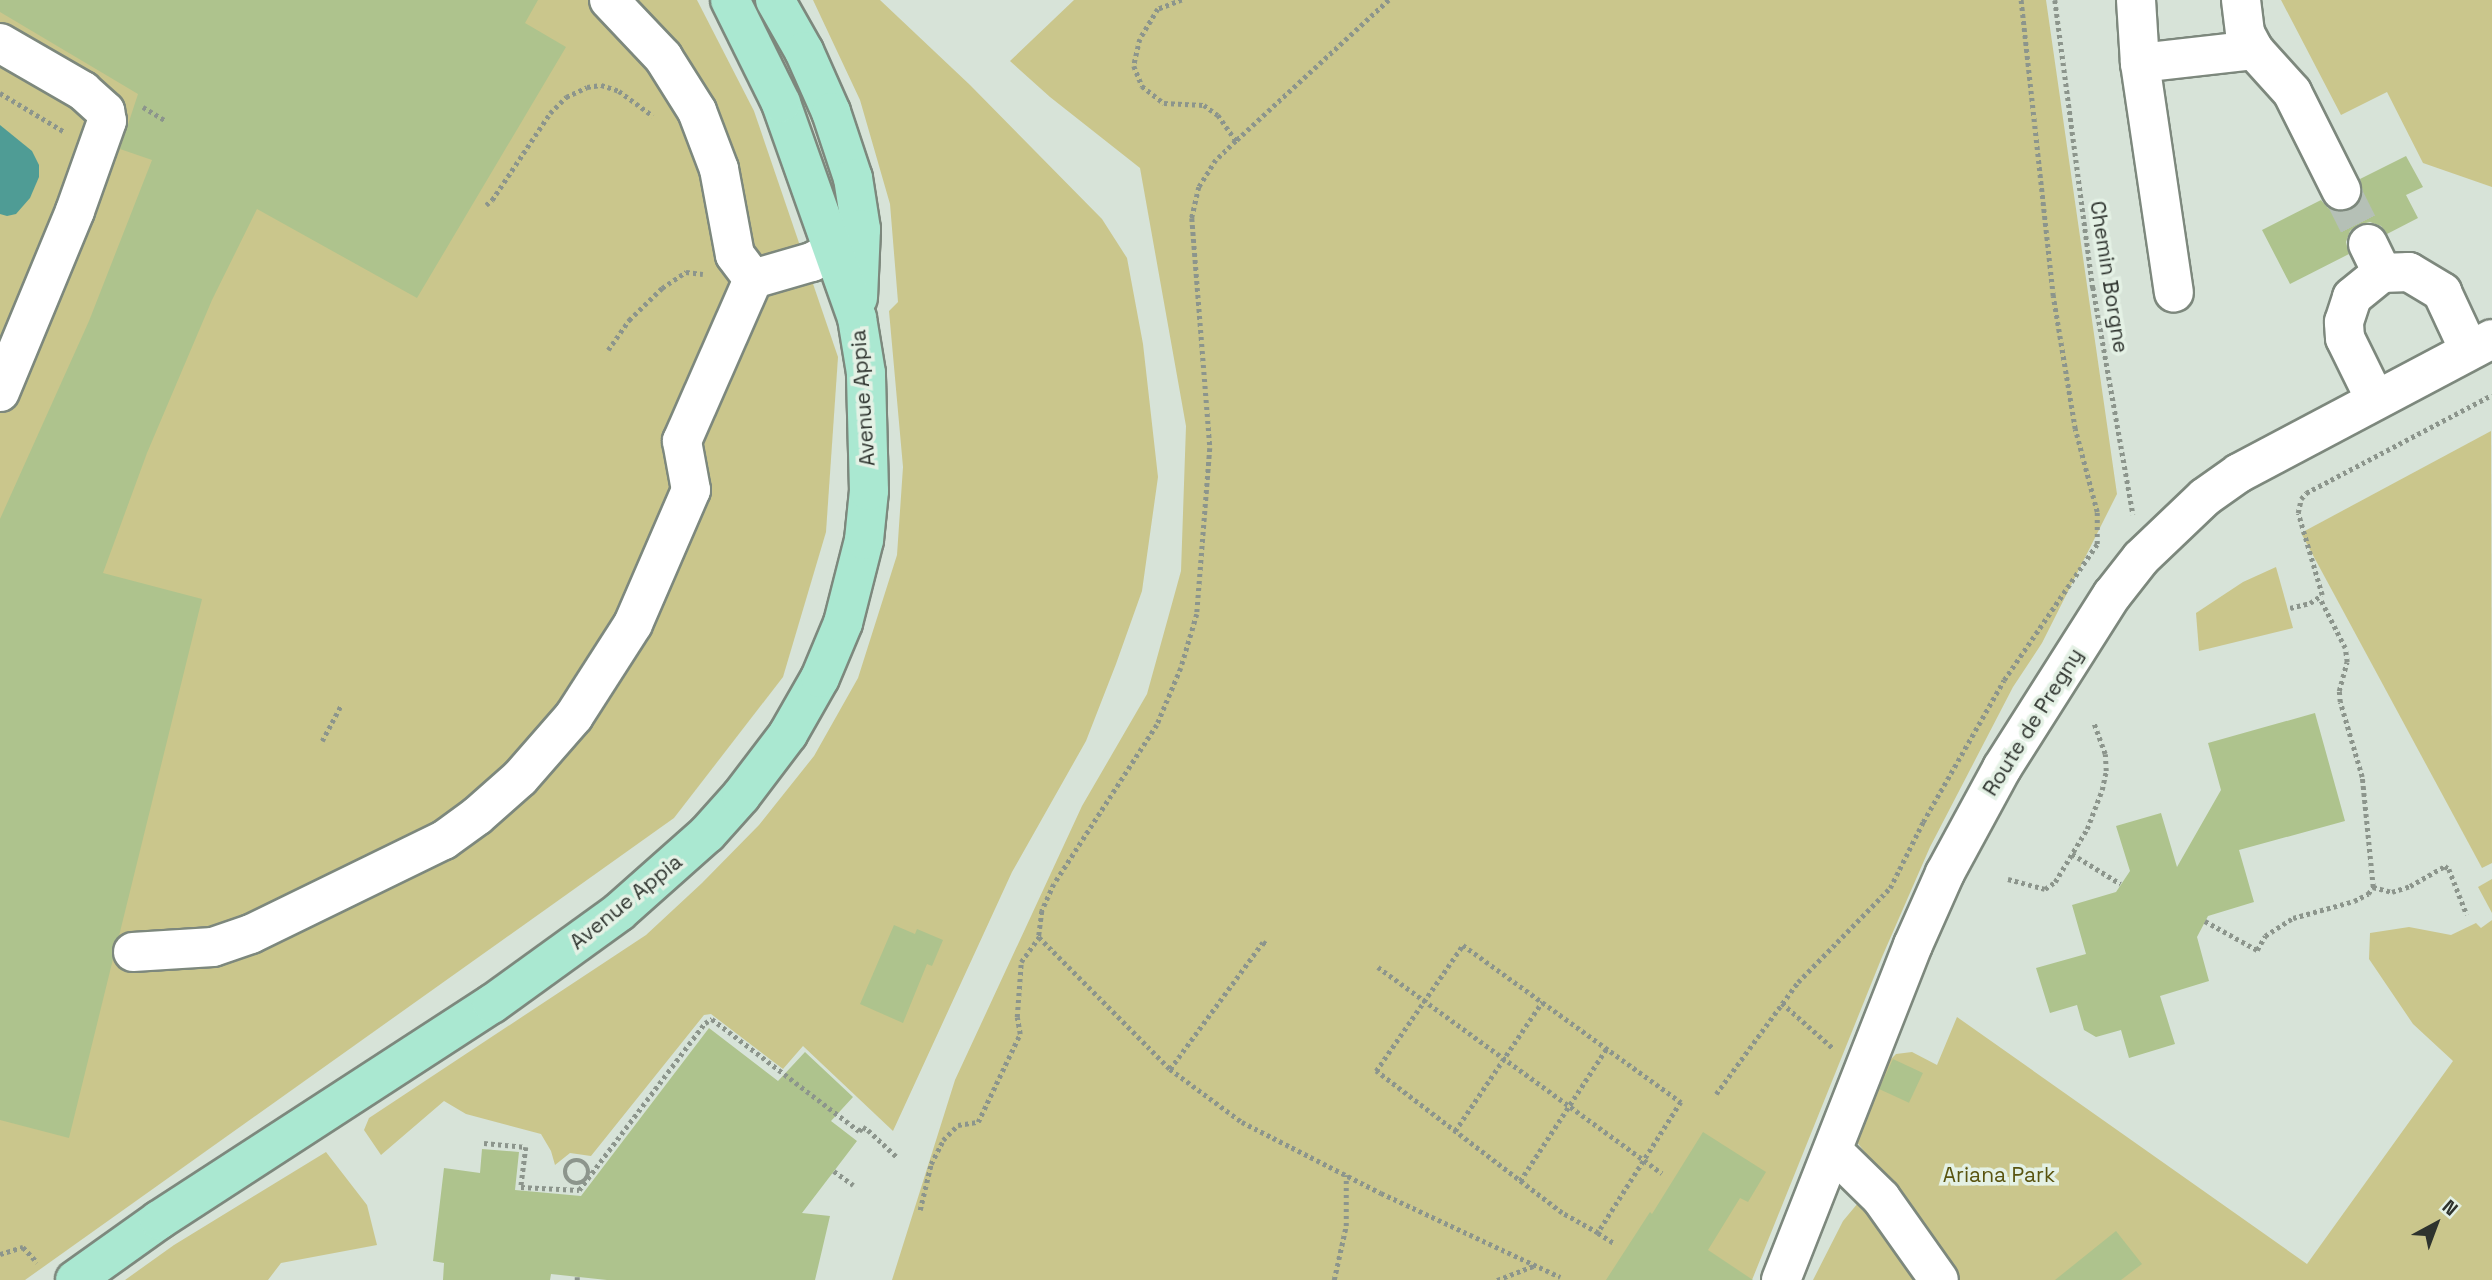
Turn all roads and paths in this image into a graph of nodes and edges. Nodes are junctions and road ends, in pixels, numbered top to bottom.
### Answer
1 (609, 0) edge
2 (730, 0) edge
3 (775, 0) edge
4 (1182, 0) edge
5 (1389, 0) edge
6 (2021, 0) edge
7 (2055, 0) edge
8 (2136, 0) edge
9 (2241, 0) edge
10 (0, 43) edge
11 (2254, 50) junction
12 (2140, 64) junction
13 (0, 93) edge
14 (697, 111) junction
15 (69, 139) dead end
16 (1236, 141) junction
17 (2341, 190) tunnel mouth
18 (486, 205) dead end
19 (834, 250) junction
20 (686, 272) dead end
21 (753, 279) junction
22 (2174, 292) dead end
23 (858, 318) junction
24 (2480, 345) edge
25 (608, 350) dead end
26 (0, 392) edge
27 (2492, 396) edge
28 (2375, 398) junction
29 (2141, 558) junction
30 (2320, 599) junction
31 (2290, 608) dead end
32 (341, 706) dead end
33 (2094, 724) dead end
34 (322, 741) dead end
35 (2072, 854) junction
36 (2008, 879) dead end
37 (2121, 884) dead end
38 (2373, 887) junction
39 (2467, 915) dead end
40 (2205, 921) dead end
41 (1039, 937) junction
42 (1268, 945) dead end
43 (133, 951) dead end
44 (1378, 967) dead end
45 (1423, 999) junction
46 (1542, 1002) junction
47 (1782, 1003) junction
48 (1606, 1049) junction
49 (1844, 1058) dead end
50 (1504, 1059) junction
51 (1170, 1069) junction
52 (1716, 1094) dead end
53 (1569, 1106) junction
54 (1455, 1131) junction
55 (484, 1143) dead end
56 (1834, 1152) junction
57 (898, 1158) dead end
58 (1643, 1160) junction
59 (834, 1171) dead end
60 (1662, 1173) dead end
61 (1346, 1175) junction
62 (587, 1179) junction
63 (1520, 1181) junction
64 (853, 1185) dead end
65 (920, 1210) dead end
66 (1598, 1233) junction
67 (1614, 1243) dead end
68 (0, 1254) edge
69 (37, 1262) dead end
70 (1534, 1265) junction
71 (1560, 1277) dead end
72 (75, 1280) edge
73 (1334, 1280) edge
74 (1497, 1280) edge
75 (1781, 1280) edge
76 (1939, 1280) edge

1 - 14 street
2 - 19 main road, Avenue Appia
3 - 23 main road, Avenue Appia
4 - 16 path
5 - 16 path
6 - 47 path
7 - 29 path, Chemin Borgne
8 - 12 street
9 - 11 street
10 - 26 street
11 - 12 street
11 - 17 street
12 - 22 street
13 - 15 path
14 - 18 path
14 - 21 street
16 - 41 path
19 - 21 street
19 - 23 main road, Avenue Appia
20 - 25 path
21 - 43 street
23 - 72 main road, Avenue Appia
24 - 28 street, Route de Pregny
24 - 28 street
27 - 30 path
28 - 29 street, Route de Pregny
29 - 56 street, Route de Pregny
30 - 31 path
30 - 38 path
32 - 34 path
33 - 35 path
35 - 36 path
35 - 37 path
38 - 39 path
38 - 40 path
41 - 51 path
41 - 65 path
42 - 51 path
44 - 45 path
45 - 46 path
45 - 50 path
45 - 54 path
46 - 48 path
46 - 50 path
47 - 49 path
47 - 52 path
48 - 53 path
48 - 58 path
50 - 53 path
50 - 54 path
51 - 61 path
53 - 58 path
53 - 63 path
54 - 63 path
55 - 62 path
56 - 75 street, Route de Pregny
56 - 76 street
57 - 62 path
58 - 60 path
58 - 66 path
59 - 64 path
61 - 70 path
61 - 73 path
62 - 62 path
63 - 66 path
66 - 67 path
68 - 69 path
70 - 71 path
70 - 74 path

